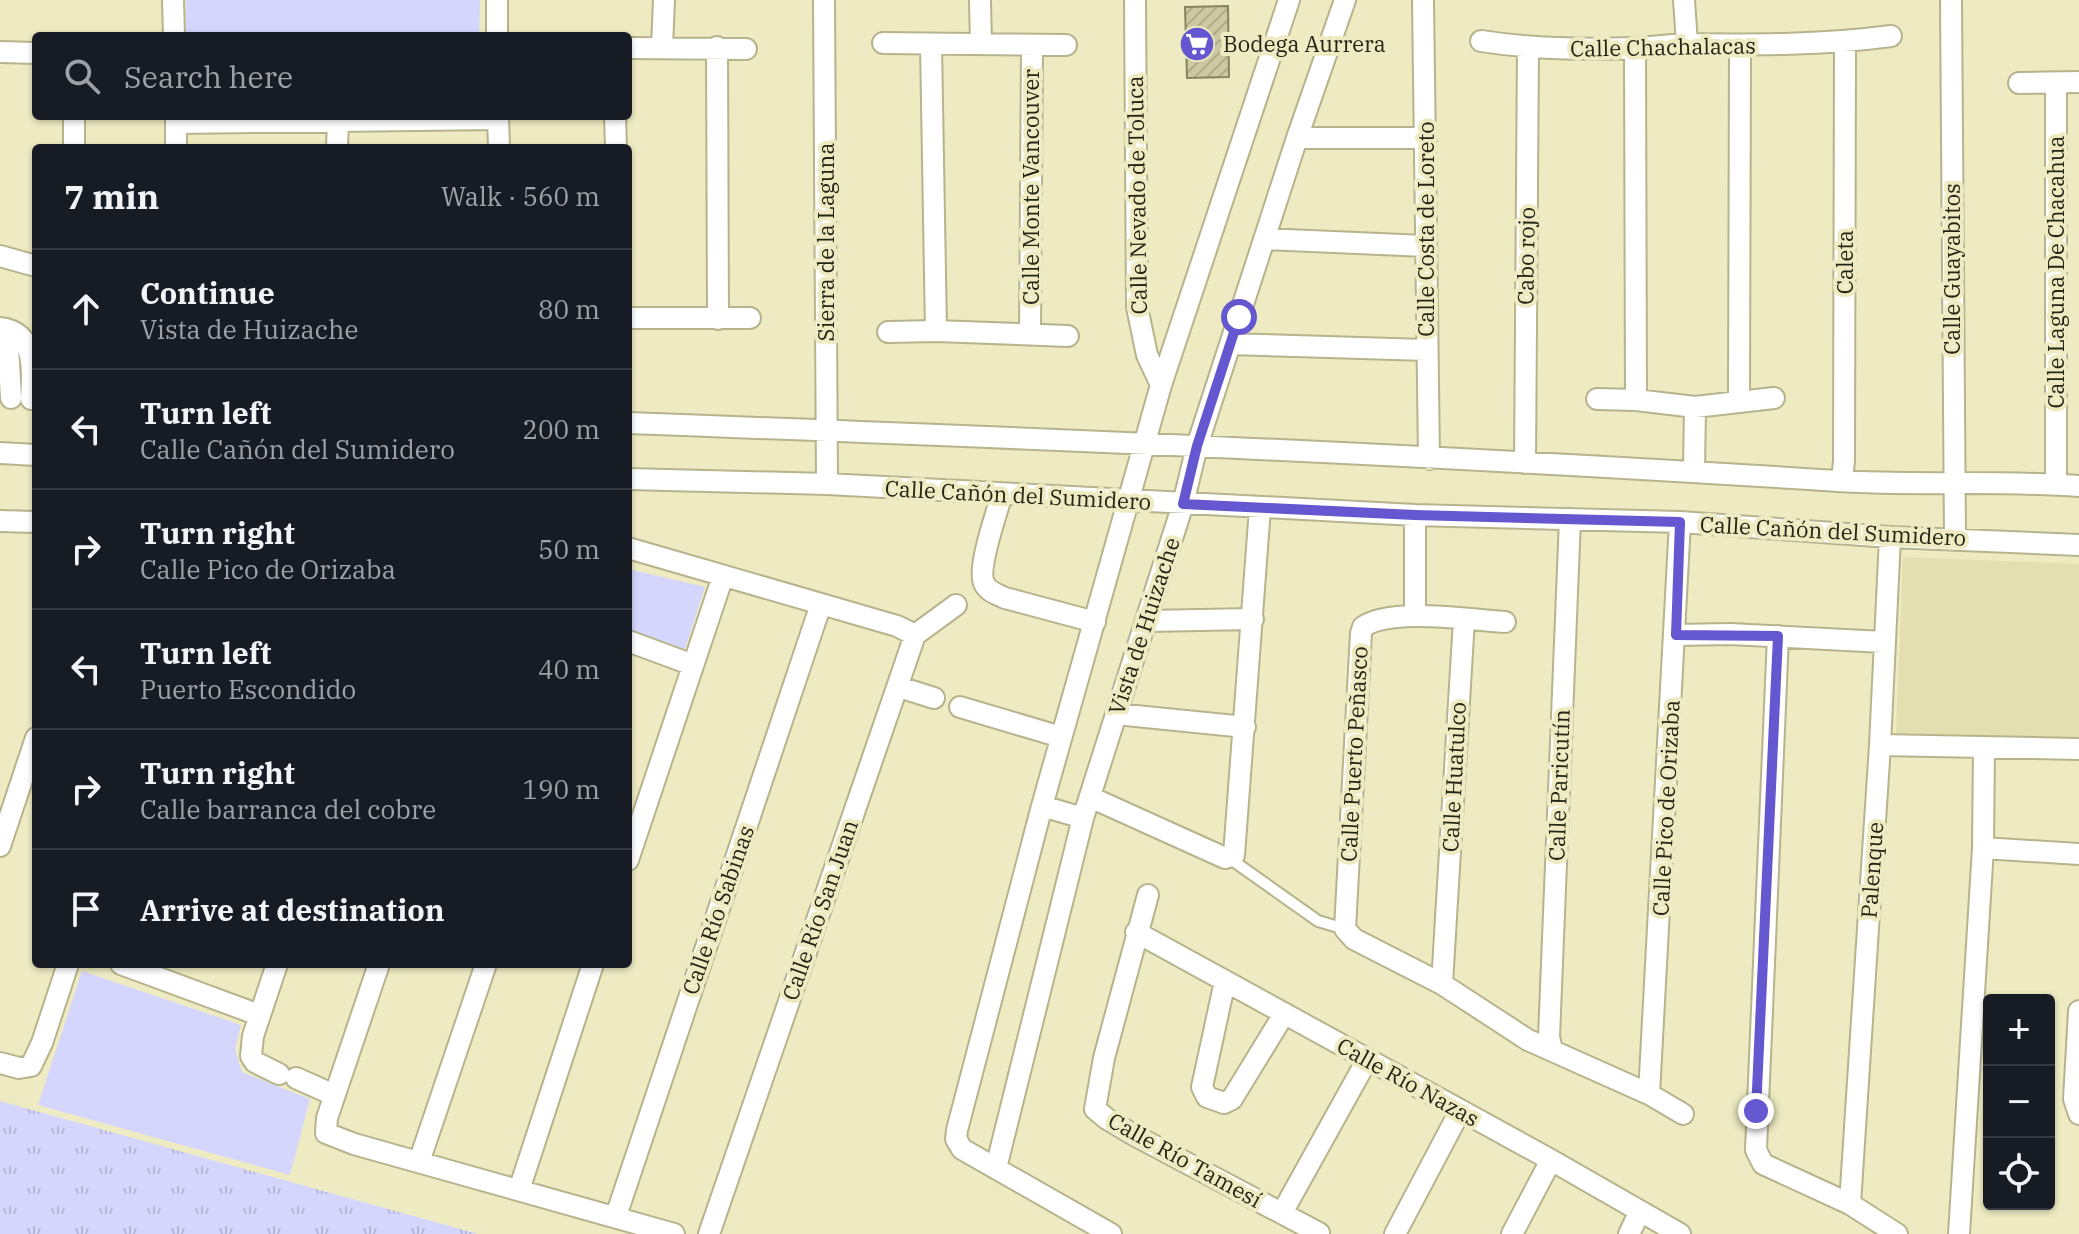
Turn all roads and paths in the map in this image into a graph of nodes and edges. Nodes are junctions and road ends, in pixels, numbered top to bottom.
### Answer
1 (173, 0) edge
2 (497, 0) edge
3 (664, 0) edge
4 (824, 0) edge
5 (980, 0) edge
6 (1135, 0) edge
7 (1289, 0) edge
8 (1345, 0) edge
9 (1423, 0) edge
10 (1684, 0) edge
11 (1951, 0) edge
12 (174, 32) edge
13 (497, 32) edge
14 (1891, 36) dead end
15 (1481, 41) dead end
16 (1845, 42) junction
17 (883, 43) dead end
18 (981, 44) junction
19 (1687, 44) junction
20 (931, 45) junction
21 (1032, 45) junction
22 (1066, 45) dead end
23 (1740, 46) junction
24 (662, 47) junction
25 (717, 47) junction
26 (632, 48) edge
27 (1528, 48) junction
28 (1635, 48) junction
29 (746, 49) dead end
30 (0, 52) edge
31 (32, 53) edge
32 (2079, 82) edge
33 (2019, 83) dead end
34 (2056, 83) junction
35 (74, 120) edge
36 (176, 120) edge
37 (338, 120) joint
38 (498, 120) edge
39 (615, 120) edge
40 (1297, 138) junction
41 (1426, 138) junction
42 (74, 144) edge
43 (176, 144) edge
44 (337, 144) edge
45 (499, 144) edge
46 (616, 144) edge
47 (1264, 239) junction
48 (1426, 246) junction
49 (0, 256) edge
50 (32, 265) edge
51 (632, 318) edge
52 (750, 318) dead end
53 (718, 319) junction
54 (4, 328) edge
55 (936, 331) junction
56 (888, 332) dead end
57 (1030, 333) junction
58 (1068, 336) dead end
59 (1230, 344) junction
60 (1426, 350) junction
61 (32, 369) edge
62 (32, 376) edge
63 (1161, 385) junction
64 (20, 398) edge
65 (1774, 398) dead end
66 (1597, 399) dead end
67 (1636, 400) junction
68 (1739, 402) junction
69 (1695, 407) junction
70 (632, 423) edge
71 (827, 432) junction
72 (1146, 445) junction
73 (1197, 446) junction
74 (0, 453) edge
75 (32, 455) edge
76 (1429, 459) junction
77 (1525, 463) junction
78 (1694, 470) junction
79 (632, 479) edge
80 (1842, 481) junction
81 (827, 484) junction
82 (1953, 484) junction
83 (2056, 484) junction
84 (2079, 486) edge
85 (1002, 494) junction
86 (1130, 501) junction
87 (1183, 504) junction
88 (1260, 508) junction
89 (1415, 515) junction
90 (1570, 519) junction
91 (32, 522) edge
92 (1680, 522) junction
93 (1, 523) edge
94 (1890, 537) junction
95 (1955, 538) junction
96 (2079, 545) edge
97 (632, 549) edge
98 (723, 576) junction
99 (821, 604) junction
100 (956, 605) dead end
101 (1415, 615) junction
102 (1253, 619) junction
103 (1464, 619) junction
104 (1146, 621) junction
105 (1095, 622) junction
106 (1505, 622) dead end
107 (915, 635) junction
108 (1676, 635) junction
109 (1778, 636) junction
110 (632, 642) edge
111 (1884, 642) junction
112 (693, 665) junction
113 (899, 687) junction
114 (934, 698) dead end
115 (960, 707) dead end
116 (1116, 714) junction
117 (1245, 727) junction
118 (1061, 737) junction
119 (1880, 745) junction
120 (1984, 747) junction
121 (2079, 749) edge
122 (32, 750) edge
123 (1090, 797) junction
124 (1042, 806) junction
125 (1083, 818) junction
126 (0, 846) edge
127 (632, 848) edge
128 (1983, 848) junction
129 (2079, 854) edge
130 (1231, 856) junction
131 (1148, 895) dead end
132 (1136, 932) junction
133 (1347, 932) junction
134 (67, 968) edge
135 (149, 968) edge
136 (276, 968) edge
137 (378, 968) edge
138 (485, 968) edge
139 (592, 968) edge
140 (170, 971) edge
141 (1225, 981) junction
142 (1442, 984) junction
143 (2079, 1011) edge
144 (1284, 1014) junction
145 (259, 1015) junction
146 (1552, 1050) junction
147 (1367, 1060) junction
148 (0, 1063) edge
149 (1649, 1094) junction
150 (334, 1095) junction
151 (1460, 1111) junction
152 (1683, 1114) dead end
153 (2079, 1114) edge
154 (1551, 1160) junction
155 (419, 1162) junction
156 (996, 1168) junction
157 (519, 1190) junction
158 (1850, 1204) junction
159 (1640, 1211) junction
160 (1282, 1213) junction
161 (616, 1216) junction
162 (1319, 1233) edge
163 (674, 1234) edge
164 (709, 1234) edge
165 (1111, 1234) edge
166 (1395, 1234) edge
167 (1512, 1234) edge
168 (1629, 1234) edge
169 (1680, 1234) edge
170 (1897, 1234) edge
171 (1959, 1234) edge

1 - 12 street
2 - 13 street
3 - 24 street
4 - 71 street, Sierra de la Laguna
5 - 18 street
6 - 63 street, Calle Nevado de Toluca
7 - 63 street, Vista de Huizache
8 - 40 street, Vista de Huizache
9 - 41 street, Calle Costa de Loreto
10 - 19 street
11 - 82 street, Calle Guayabitos
14 - 16 street, Calle Chachalacas
15 - 27 street, Calle Chachalacas
16 - 23 street, Calle Chachalacas
16 - 80 street, Caleta
17 - 20 street
18 - 20 street
18 - 21 street
19 - 23 street, Calle Chachalacas
19 - 28 street, Calle Chachalacas
20 - 55 street
21 - 22 street
21 - 57 street, Calle Monte Vancouver
23 - 68 street
24 - 25 street
24 - 26 street
25 - 29 street
25 - 53 street
27 - 28 street, Calle Chachalacas
27 - 77 street, Cabo rojo
28 - 67 street
30 - 31 street
32 - 34 street
33 - 34 street
34 - 83 street, Calle Laguna De Chacahua
35 - 42 street
36 - 37 street
36 - 43 street
37 - 44 street
38 - 45 street
39 - 46 street
40 - 41 street
40 - 47 street, Vista de Huizache
41 - 48 street, Calle Costa de Loreto
47 - 48 street
47 - 59 street, Vista de Huizache
48 - 60 street, Calle Costa de Loreto
49 - 50 street
51 - 53 street
52 - 53 street
54 - 61 street
55 - 56 street, Calle Monte Vancouver
55 - 57 street, Calle Monte Vancouver
57 - 58 street
59 - 60 street
59 - 73 street, Vista de Huizache
60 - 76 street, Calle Costa de Loreto
62 - 64 street
63 - 72 street, Vista de Huizache
65 - 68 street
66 - 67 street
67 - 69 street
68 - 69 street
69 - 78 street
70 - 71 street
71 - 72 street
71 - 81 street, Sierra de la Laguna
72 - 73 street
72 - 86 street, Vista de Huizache
73 - 76 street
73 - 87 street, Vista de Huizache
74 - 75 street
76 - 77 street
77 - 78 street
78 - 80 street
79 - 81 street, Calle Cañón del Sumidero
80 - 82 street
81 - 85 street, Calle Cañón del Sumidero
82 - 83 street
82 - 95 street, Calle Guayabitos
83 - 84 street
85 - 86 street, Calle Cañón del Sumidero
85 - 105 street
86 - 87 street, Calle Cañón del Sumidero
86 - 105 street, Vista de Huizache
87 - 88 street, Calle Cañón del Sumidero
87 - 104 street, Vista de Huizache
88 - 89 street, Calle Cañón del Sumidero
88 - 102 street
89 - 90 street, Calle Cañón del Sumidero
89 - 101 street
90 - 92 street, Calle Cañón del Sumidero
90 - 146 street, Calle Paricutín
91 - 93 street
92 - 94 street, Calle Cañón del Sumidero
92 - 108 street, Calle Pico de Orizaba
94 - 95 street, Calle Cañón del Sumidero
94 - 111 street, Palenque
95 - 96 street, Calle Cañón del Sumidero
97 - 98 street
98 - 99 street
98 - 112 street
99 - 107 street
99 - 161 street, Calle Río Sabinas
100 - 107 street
101 - 103 street
101 - 133 street, Calle Puerto Peñasco
102 - 104 street
102 - 117 street
103 - 106 street
103 - 142 street, Calle Huatulco
104 - 116 street, Vista de Huizache
105 - 118 street, Vista de Huizache
107 - 113 street, Calle Río San Juan
108 - 109 street
108 - 149 street, Calle Pico de Orizaba
109 - 111 street
109 - 158 street
110 - 112 street
111 - 119 street, Palenque
112 - 127 street
113 - 114 street
113 - 164 street, Calle Río San Juan
115 - 118 street
116 - 117 street
116 - 123 street, Vista de Huizache
117 - 130 street
118 - 124 street, Vista de Huizache
119 - 120 street
119 - 158 street, Palenque
120 - 121 street
120 - 128 street
122 - 126 street
123 - 125 street, Vista de Huizache
123 - 130 street
124 - 125 street
124 - 156 street, Vista de Huizache
125 - 156 street, Vista de Huizache
128 - 129 street
128 - 171 street
130 - 133 lane
131 - 132 street
132 - 141 street, Calle Río Nazas
132 - 160 street, Calle Río Tamesí
133 - 142 street
134 - 148 street
135 - 140 street
136 - 145 street
137 - 150 street
138 - 155 street
139 - 157 street
140 - 145 street
141 - 144 street, Calle Río Nazas
141 - 144 street
142 - 146 street
143 - 153 street
144 - 147 street, Calle Río Nazas
145 - 150 street
146 - 149 street
147 - 151 street, Calle Río Nazas
147 - 160 street, Calle Río Tamesí
149 - 152 street
150 - 155 street
151 - 154 street, Calle Río Nazas
151 - 166 street
154 - 159 street, Calle Río Nazas
154 - 167 street
155 - 157 street
156 - 165 street
157 - 161 street
158 - 170 street
159 - 168 street
159 - 169 street, Calle Río Nazas
160 - 162 street
161 - 163 street

